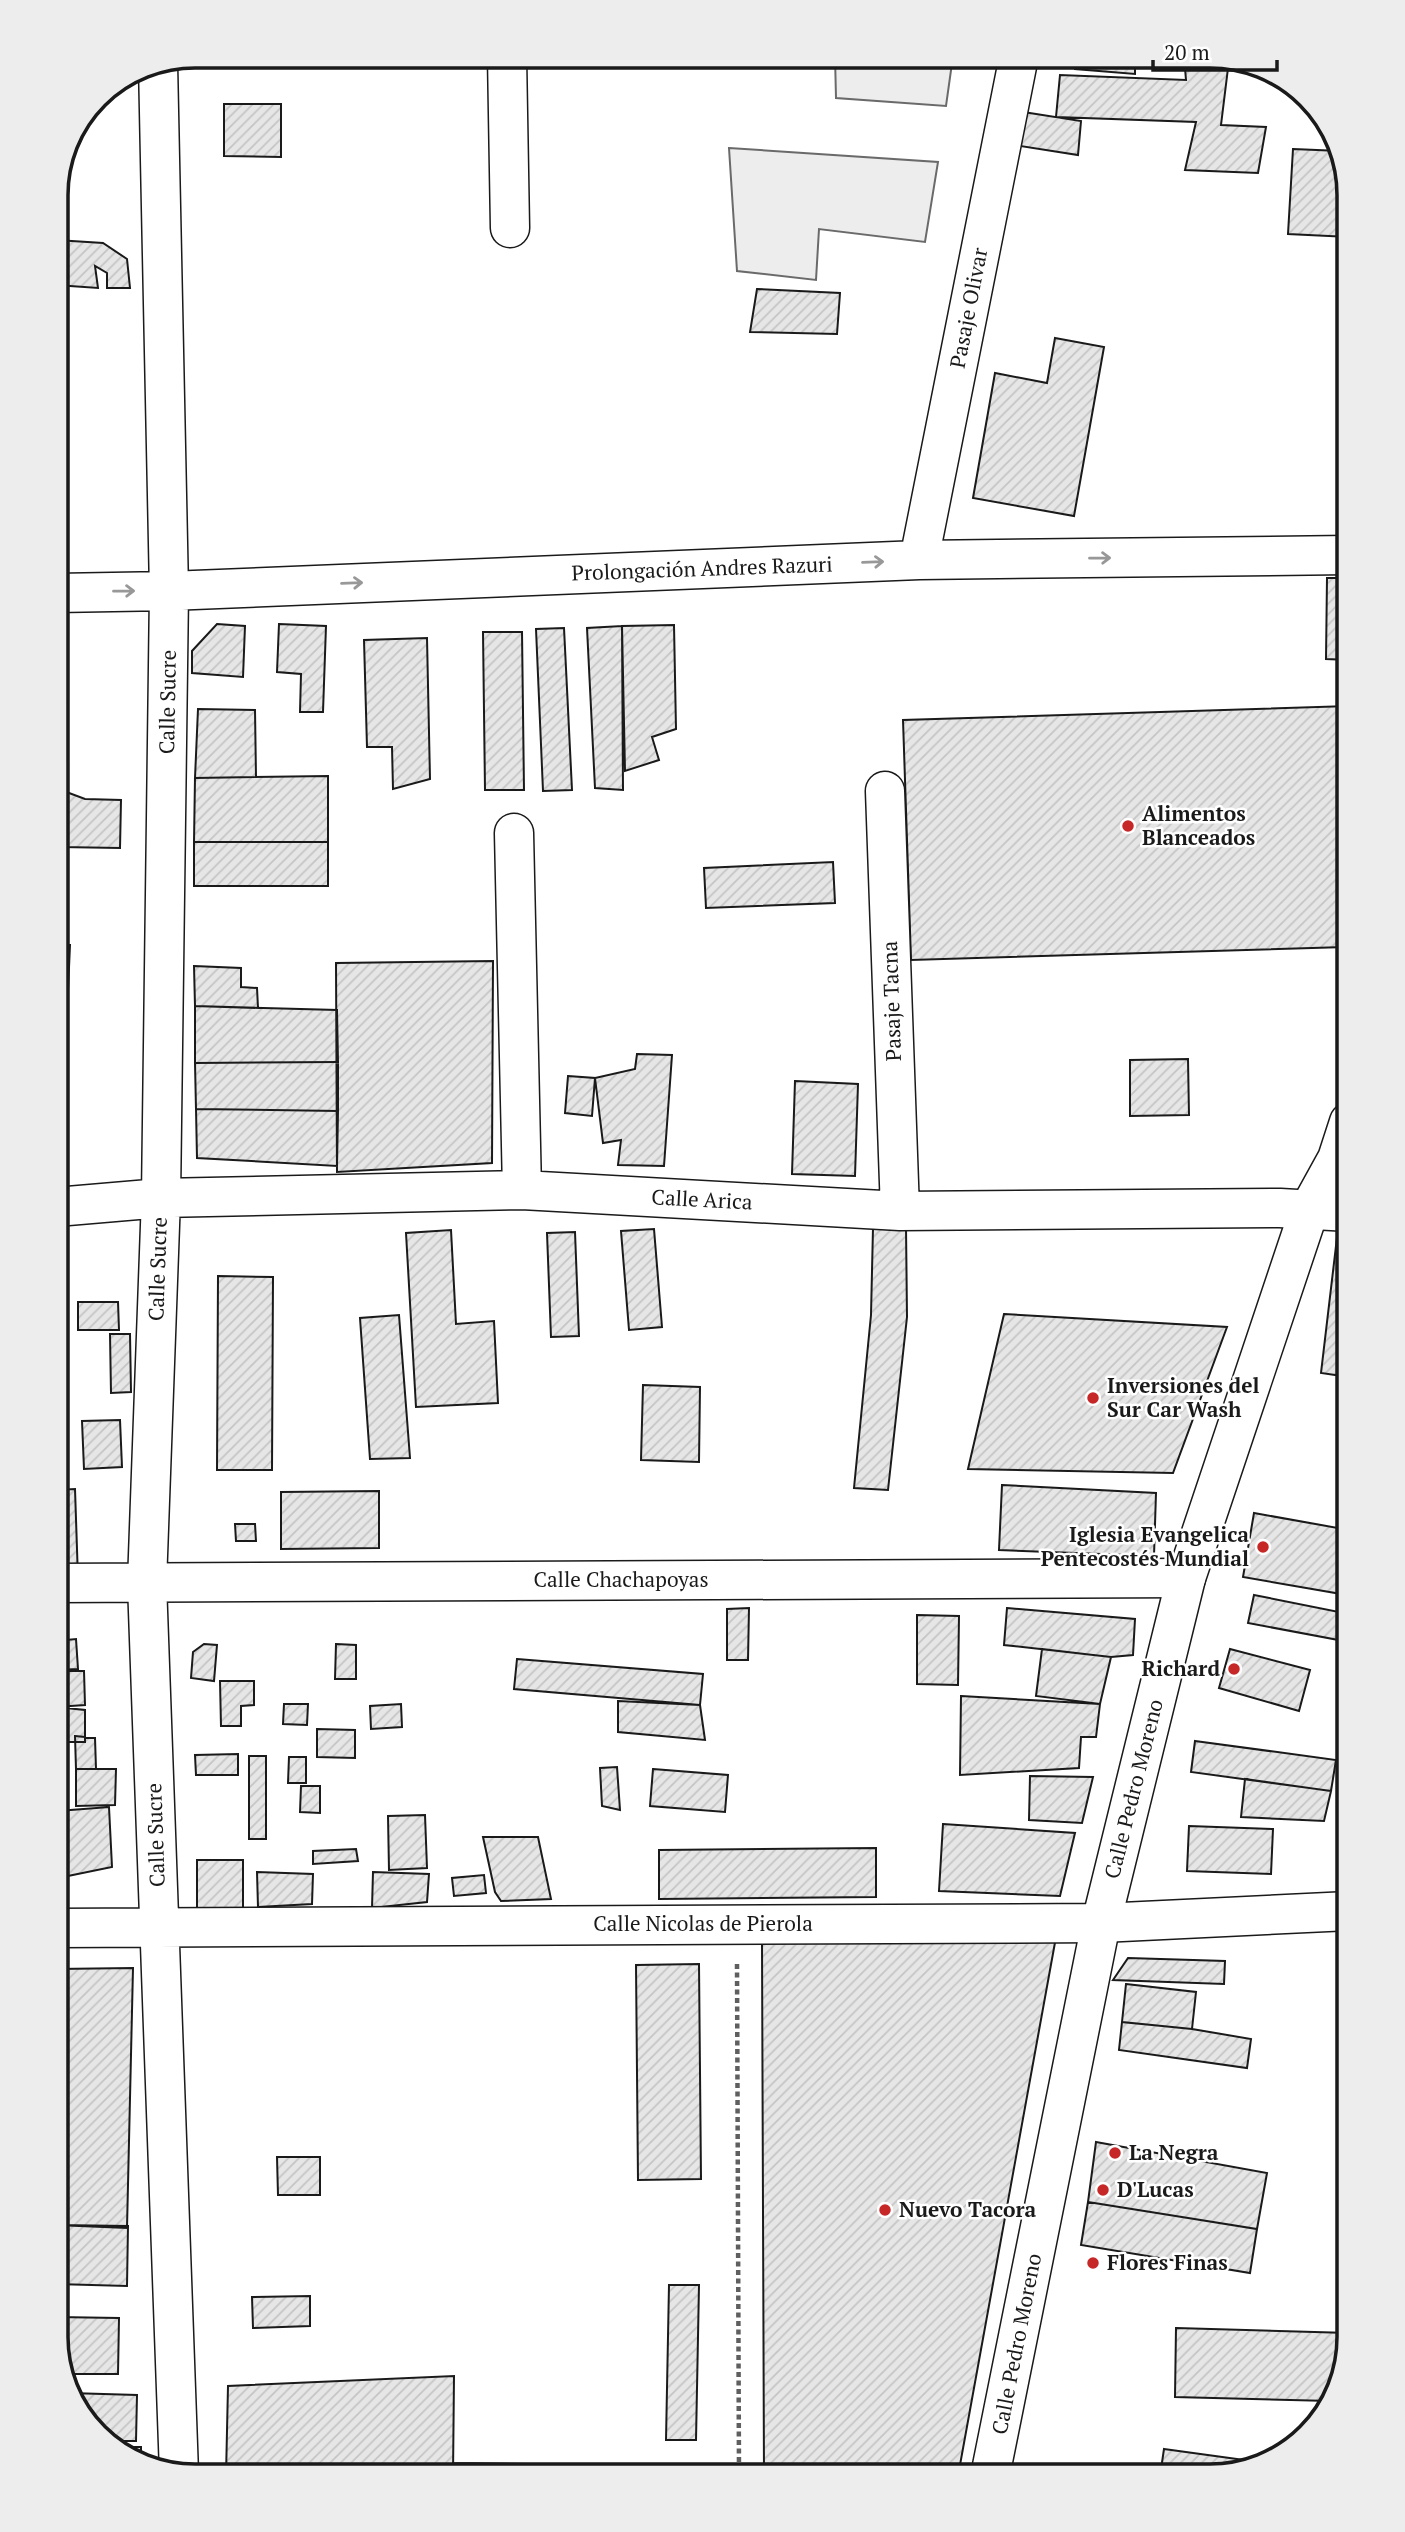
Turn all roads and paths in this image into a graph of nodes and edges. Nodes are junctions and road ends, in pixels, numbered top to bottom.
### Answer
1 (507, 68) edge
2 (1016, 69) edge
3 (158, 74) edge
4 (510, 228) dead end
5 (1337, 555) edge
6 (919, 560) junction
7 (169, 591) junction
8 (69, 593) edge
9 (885, 791) dead end
10 (514, 833) dead end
11 (1337, 1167) edge
12 (522, 1190) junction
13 (161, 1198) junction
14 (69, 1206) edge
15 (1310, 1208) junction
16 (900, 1211) junction
17 (1337, 1211) edge
18 (1186, 1578) junction
19 (68, 1583) edge
20 (147, 1583) junction
21 (1337, 1912) edge
22 (1101, 1923) junction
23 (737, 1924) junction
24 (68, 1928) edge
25 (160, 1928) junction
26 (179, 2462) edge
27 (739, 2464) edge
28 (992, 2464) edge

1 - 4 street
2 - 6 street, Pasaje Olivar
3 - 7 street, Calle Sucre
6 -> 5 street, Prolongación Andres Razuri
7 -> 6 street, Prolongación Andres Razuri
8 -> 7 street, Prolongación Andres Razuri
7 - 13 street, Calle Sucre
9 - 16 street, Pasaje Tacna
10 - 12 street
11 - 15 street, Calle Pedro Moreno
12 - 13 street, Calle Arica
12 - 16 street, Calle Arica
13 - 14 street, Calle Arica
13 - 20 street, Calle Sucre
15 - 16 street, Calle Arica
15 - 17 street, Calle Arica
15 - 18 street, Calle Pedro Moreno
18 - 20 street, Calle Chachapoyas
18 - 22 street, Calle Pedro Moreno
19 - 20 street, Calle Chachapoyas
20 - 25 street, Calle Sucre
21 - 22 street, Calle Nicolas de Pierola
22 - 23 street, Calle Nicolas de Pierola
22 - 28 street, Calle Pedro Moreno
23 - 25 street, Calle Nicolas de Pierola
23 - 27 path
24 - 25 street, Calle Nicolas de Pierola
25 - 26 street, Calle Sucre

